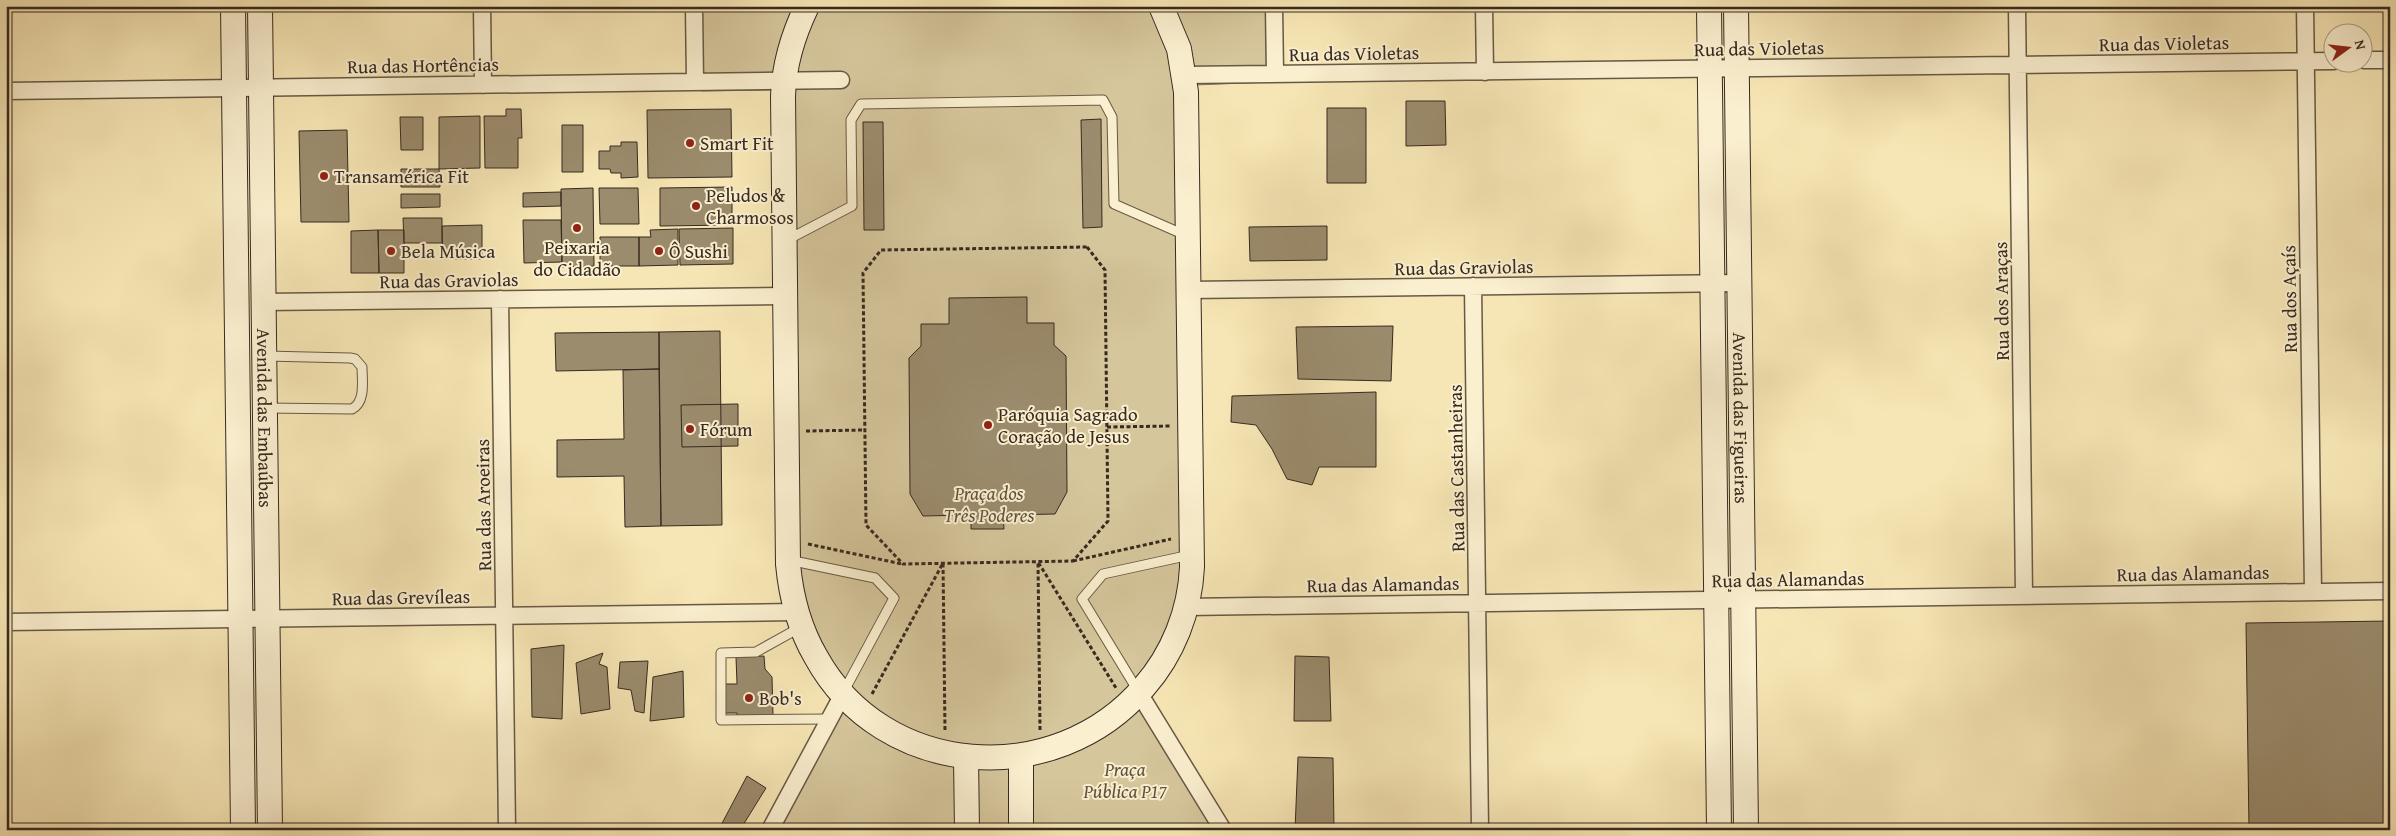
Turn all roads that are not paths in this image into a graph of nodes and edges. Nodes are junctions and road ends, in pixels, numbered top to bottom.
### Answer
1 (233, 6) edge
2 (260, 6) edge
3 (482, 6) edge
4 (694, 6) edge
5 (807, 6) edge
6 (1161, 6) edge
7 (1274, 6) edge
8 (1484, 6) edge
9 (1709, 6) edge
10 (1736, 6) edge
11 (2017, 6) edge
12 (2305, 6) edge
13 (2374, 60) edge
14 (2390, 60) edge
15 (2306, 61) junction
16 (2324, 61) edge
17 (2018, 65) junction
18 (1737, 68) junction
19 (1710, 69) junction
20 (1485, 72) junction
21 (1275, 74) junction
22 (1185, 76) junction
23 (840, 80) dead end
24 (783, 81) junction
25 (694, 82) junction
26 (483, 85) junction
27 (234, 88) junction
28 (261, 88) junction
29 (6, 91) edge
30 (1188, 236) junction
31 (784, 242) junction
32 (1713, 283) junction
33 (1739, 283) junction
34 (1473, 286) junction
35 (1188, 290) junction
36 (785, 296) junction
37 (500, 299) junction
38 (263, 302) junction
39 (264, 356) junction
40 (265, 408) junction
41 (1192, 545) junction
42 (788, 550) junction
43 (2390, 591) edge
44 (2312, 592) junction
45 (2024, 596) junction
46 (1743, 599) junction
47 (1716, 600) junction
48 (1477, 603) junction
49 (1186, 606) junction
50 (504, 616) junction
51 (267, 618) junction
52 (240, 619) junction
53 (799, 619) junction
54 (6, 622) edge
55 (843, 694) junction
56 (1133, 699) junction
57 (830, 718) junction
58 (1031, 754) junction
59 (956, 755) junction
60 (243, 830) edge
61 (270, 830) edge
62 (507, 830) edge
63 (770, 830) edge
64 (967, 830) edge
65 (1021, 830) edge
66 (1223, 830) edge
67 (1480, 830) edge
68 (1719, 830) edge
69 (1746, 830) edge

1 - 27 street, Avenida das Embaúbas
2 - 28 street, Avenida das Embaúbas
3 - 26 street
4 - 25 street
5 - 24 street
6 - 22 street
7 - 21 street
8 - 20 street
9 - 19 street, Avenida das Figueiras
10 - 18 street, Avenida das Figueiras
11 - 17 street, Rua dos Araças
12 - 15 street, Rua dos Açaís
13 - 14 street
15 - 16 street, Rua das Violetas
15 - 17 street, Rua das Violetas
15 - 44 street, Rua dos Açaís
17 - 18 street, Rua das Violetas
17 - 45 street, Rua dos Araças
18 - 19 street, Rua das Violetas
18 - 33 street, Avenida das Figueiras
19 - 20 street, Rua das Violetas
19 - 32 street, Avenida das Figueiras
20 - 21 street, Rua das Violetas
21 - 22 street, Rua das Violetas
22 - 30 street
23 - 24 street, Rua das Hortências
24 - 25 street, Rua das Hortências
24 - 31 street
25 - 26 street, Rua das Hortências
26 - 28 street, Rua das Hortências
27 - 28 street, Rua das Hortências
27 - 29 street, Rua das Hortências
27 - 52 street, Avenida das Embaúbas
28 - 38 street, Avenida das Embaúbas
30 - 31 lane
30 - 35 street
31 - 36 street
32 - 33 street, Rua das Graviolas
32 - 34 street, Rua das Graviolas
32 - 47 street, Avenida das Figueiras
33 - 46 street, Avenida das Figueiras
34 - 35 street, Rua das Graviolas
34 - 48 street, Rua das Castanheiras
35 - 41 street
36 - 37 street, Rua das Graviolas
36 - 42 street
37 - 38 street, Rua das Graviolas
37 - 50 street, Rua das Aroeiras
38 - 39 street, Avenida das Embaúbas
39 - 40 street, Avenida das Embaúbas
39 - 40 lane
40 - 51 street, Avenida das Embaúbas
41 - 49 street
41 - 56 lane
42 - 53 street
42 - 55 lane
43 - 44 street, Rua das Alamandas
44 - 45 street, Rua das Alamandas
45 - 46 street, Rua das Alamandas
46 - 47 street, Rua das Alamandas
46 - 69 street, Avenida das Figueiras
47 - 48 street, Rua das Alamandas
47 - 68 street, Avenida das Figueiras
48 - 49 street, Rua das Alamandas
48 - 67 street, Rua das Castanheiras
49 - 56 street
50 - 51 street, Rua das Grevíleas
50 - 53 street, Rua das Grevíleas
50 - 62 street, Rua das Aroeiras
51 - 52 street, Rua das Grevíleas
51 - 61 street, Avenida das Embaúbas
52 - 54 street, Rua das Grevíleas
52 - 60 street, Avenida das Embaúbas
53 - 55 street
53 - 57 lane
55 - 57 street
55 - 59 street
56 - 58 street
56 - 66 street
57 - 63 street
58 - 59 street
58 - 65 street
59 - 64 street

